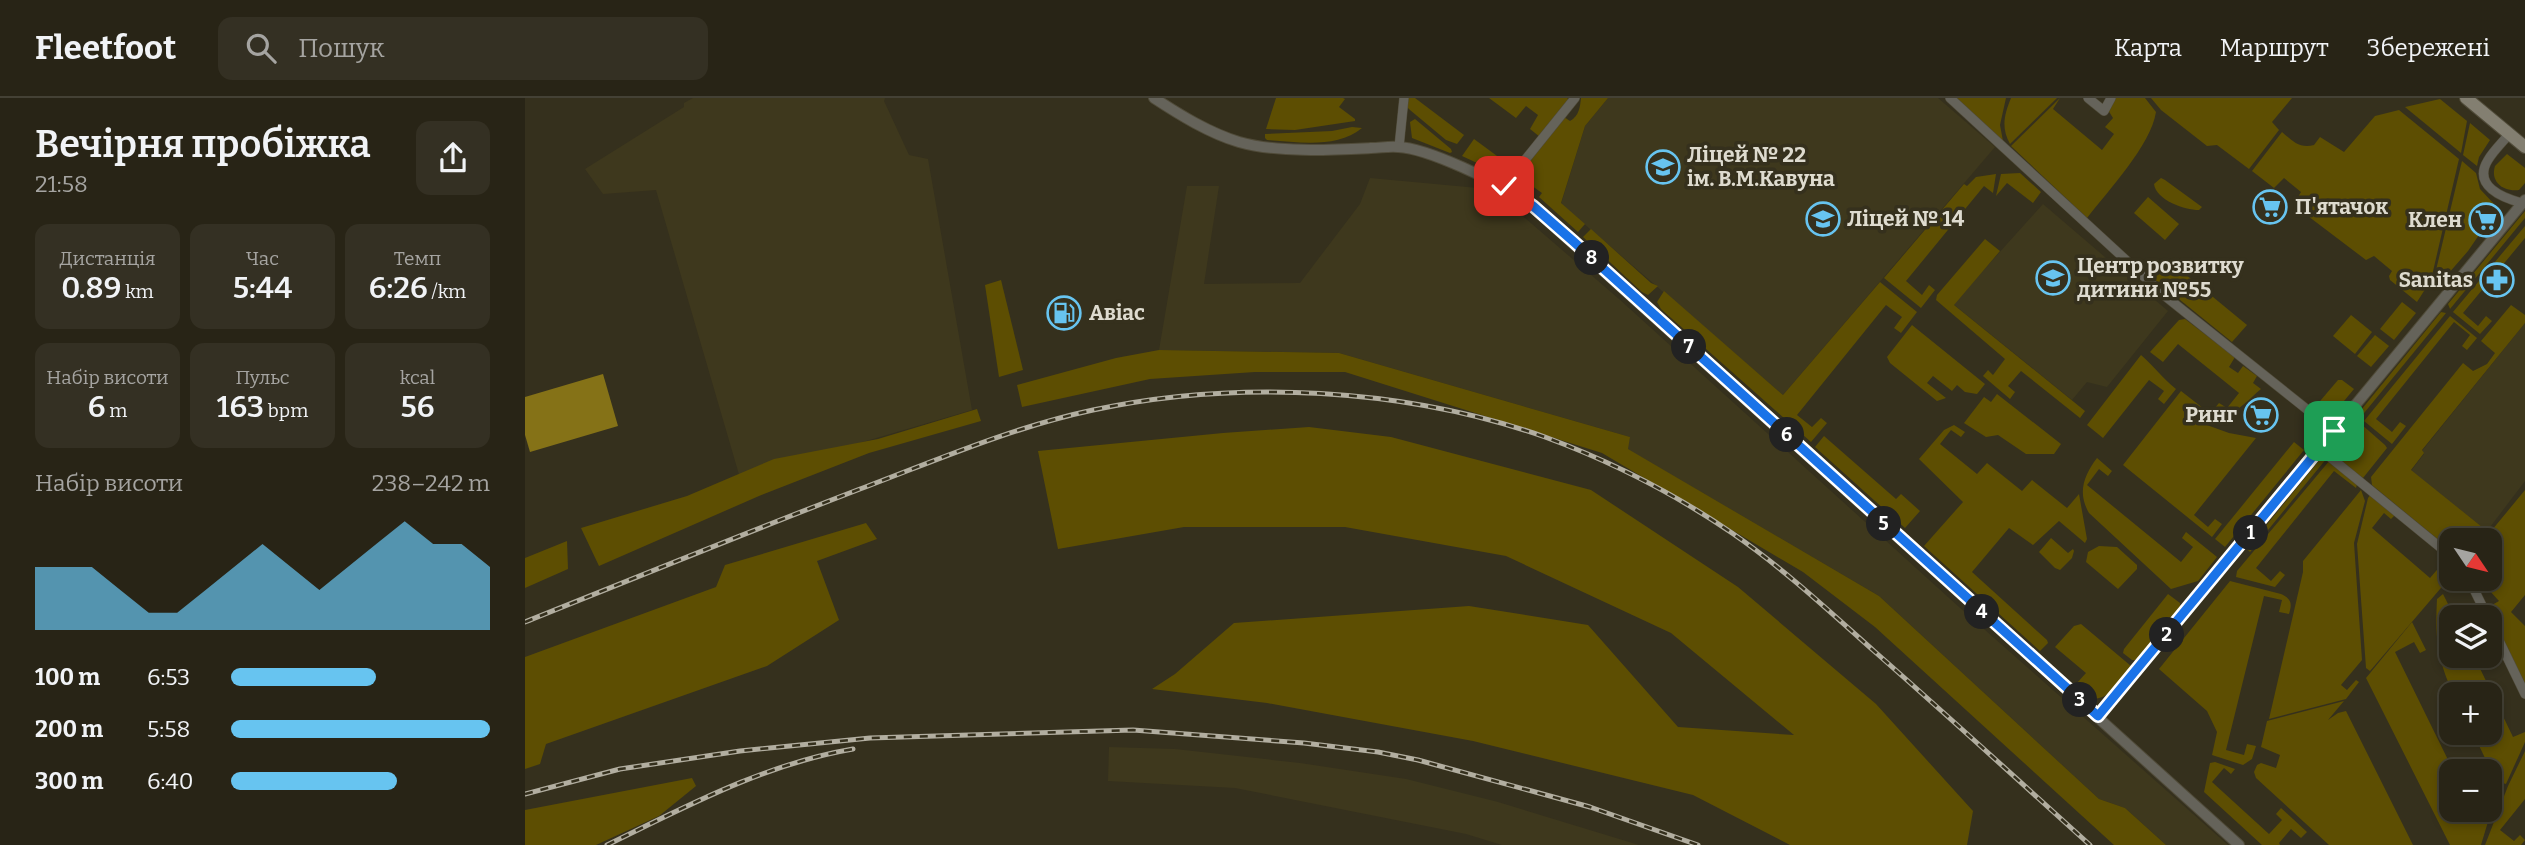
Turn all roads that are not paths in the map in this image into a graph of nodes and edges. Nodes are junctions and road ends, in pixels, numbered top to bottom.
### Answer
1 (1154, 98) edge
2 (1404, 98) edge
3 (1575, 98) edge
4 (1950, 98) edge
5 (2088, 98) edge
6 (2111, 98) edge
7 (2466, 98) edge
8 (2476, 98) edge
9 (2509, 134) junction
10 (2525, 139) edge
11 (1399, 147) junction
12 (2525, 147) edge
13 (1504, 186) junction
14 (2524, 201) edge
15 (2334, 431) junction
16 (2320, 449) junction
17 (2439, 546) edge
18 (2502, 647) edge
19 (2525, 694) edge
20 (2098, 716) junction
21 (2238, 845) edge

1 - 11 street
2 - 11 street
3 - 13 street
4 - 15 street
5 - 6 street
7 - 9 main road
8 - 10 main road
9 - 12 main road
9 - 14 street
11 - 13 street
13 - 20 street
14 - 15 street
15 - 16 street
16 - 17 street
16 - 20 street
18 - 19 street
20 - 21 street

